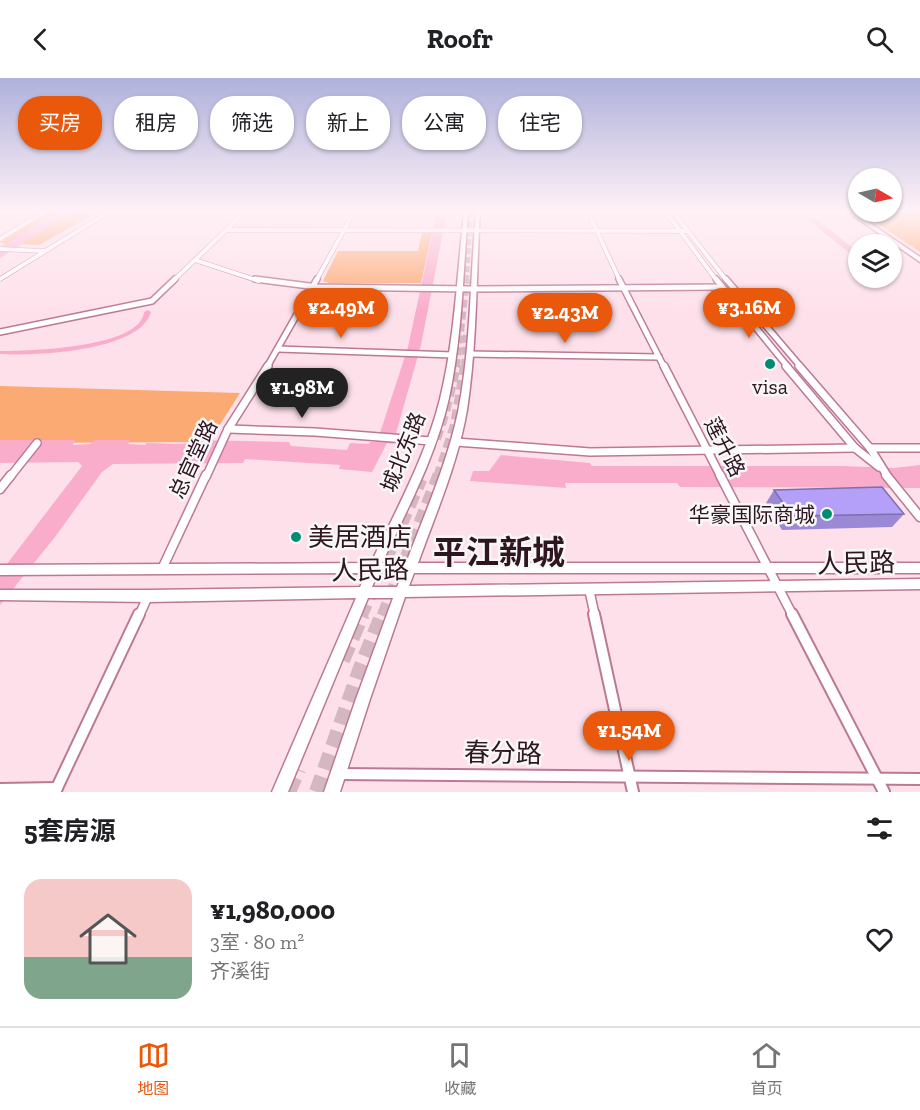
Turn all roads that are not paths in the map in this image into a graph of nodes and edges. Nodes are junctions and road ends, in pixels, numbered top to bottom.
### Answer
1 (49, 245) edge
2 (210, 245) edge
3 (336, 245) edge
4 (468, 245) edge
5 (471, 245) edge
6 (604, 245) edge
7 (691, 245) edge
8 (699, 245) edge
9 (899, 245) edge
10 (0, 249) edge
11 (40, 251) junction
12 (902, 253) edge
13 (195, 260) junction
14 (920, 260) edge
15 (920, 266) edge
16 (0, 274) edge
17 (0, 279) edge
18 (312, 287) junction
19 (624, 287) junction
20 (722, 287) junction
21 (460, 289) junction
22 (473, 289) junction
23 (0, 332) edge
24 (278, 349) junction
25 (470, 354) junction
26 (453, 355) junction
27 (659, 357) junction
28 (227, 433) junction
29 (431, 441) junction
30 (456, 442) junction
31 (37, 443) dead end
32 (706, 448) junction
33 (855, 448) junction
34 (870, 448) junction
35 (920, 448) edge
36 (883, 471) junction
37 (0, 489) edge
38 (920, 517) edge
39 (410, 568) junction
40 (768, 568) junction
41 (920, 568) edge
42 (162, 569) junction
43 (374, 569) junction
44 (0, 570) edge
45 (920, 584) edge
46 (778, 586) junction
47 (589, 589) junction
48 (402, 592) junction
49 (364, 593) junction
50 (0, 595) edge
51 (148, 596) junction
52 (337, 774) junction
53 (629, 777) junction
54 (877, 779) junction
55 (920, 779) edge
56 (0, 789) edge
57 (56, 790) edge
58 (280, 792) edge
59 (332, 792) edge
60 (633, 792) edge
61 (884, 792) edge

1 - 11 street
2 - 13 street
3 - 18 street, 总官堂路
4 - 21 main road, 城北东路
5 - 22 main road, 城北东路
6 - 19 street, 莲升路
7 - 20 street
8 - 34 street
9 - 14 main road
10 - 11 street
11 - 16 street
11 - 17 street
12 - 15 main road
13 - 18 street
13 - 23 street
18 - 21 street
18 - 24 street, 总官堂路
19 - 20 street
19 - 22 street
19 - 27 street, 莲升路
20 - 33 street
21 - 22 street
21 - 26 main road, 城北东路
22 - 25 main road, 城北东路
24 - 26 street
24 - 28 street, 总官堂路
25 - 27 street
25 - 30 main road, 城北东路
26 - 29 main road, 城北东路
27 - 32 street, 莲升路
28 - 29 street
28 - 42 street, 总官堂路
29 - 43 main road, 城北东路
30 - 32 street
30 - 39 main road, 城北东路
31 - 37 street
32 - 33 street
32 - 40 street, 莲升路
33 - 36 street
34 - 35 street
34 - 36 street
36 - 38 street
39 - 40 main road, 人民路
39 - 43 main road, 人民路
39 - 48 main road, 城北东路
40 - 41 main road, 人民路
40 - 46 street, 莲升路
42 - 43 main road, 人民路
42 - 44 main road, 人民路
43 - 49 main road, 城北东路
45 - 46 main road, 人民路
46 - 47 main road, 人民路
46 - 54 street, 莲升路
47 - 48 main road, 人民路
47 - 53 street
48 - 49 main road, 人民路
48 - 52 main road, 城北东路
49 - 51 main road, 人民路
49 - 58 main road, 城北东路
50 - 51 main road, 人民路
51 - 57 street
52 - 53 street, 春分路
52 - 59 main road, 城北东路
53 - 54 street, 春分路
53 - 60 street
54 - 55 street, 春分路
54 - 61 street, 莲升路
56 - 57 street

